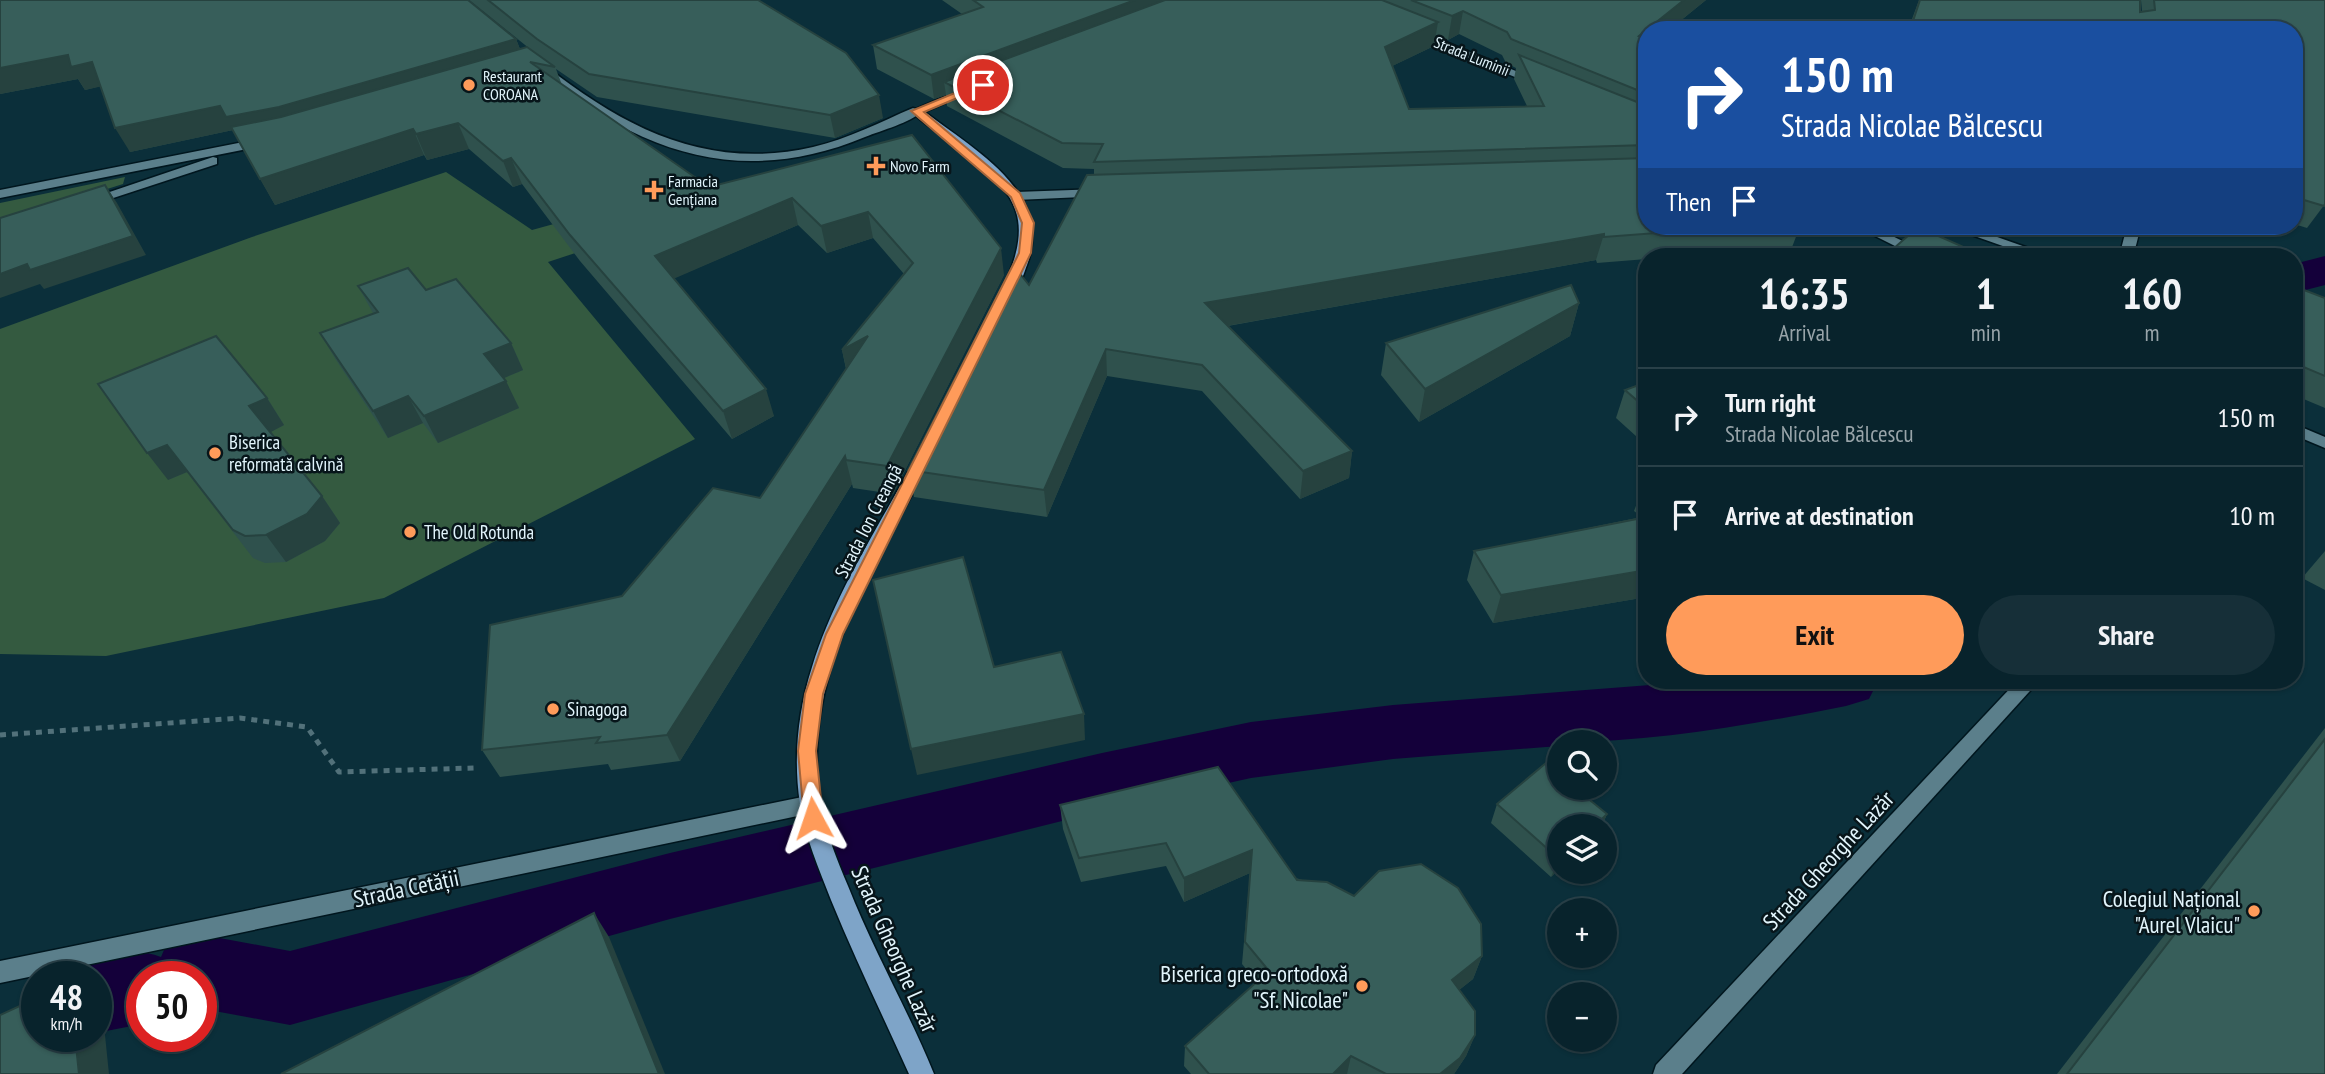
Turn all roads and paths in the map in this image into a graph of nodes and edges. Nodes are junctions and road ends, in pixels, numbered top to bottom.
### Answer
1 (1402, 27) edge
2 (531, 67) edge
3 (979, 86) edge
4 (1553, 89) edge
5 (917, 111) junction
6 (1112, 193) edge
7 (0, 194) edge
8 (1016, 196) junction
9 (77, 205) edge
10 (1881, 235) edge
11 (1980, 235) edge
12 (1909, 248) edge
13 (2020, 248) edge
14 (998, 311) edge
15 (2303, 433) edge
16 (2325, 443) edge
17 (929, 447) edge
18 (2022, 689) edge
19 (0, 735) edge
20 (474, 768) dead end
21 (813, 811) junction
22 (0, 972) edge
23 (922, 1074) edge
24 (1665, 1074) edge

1 - 4 street, Strada Luminii
2 - 5 street
3 - 5 main road
5 - 8 main road
6 - 8 street
7 - 9 street
8 - 14 main road
10 - 12 street
11 - 13 street
15 - 16 street
17 - 21 main road, Strada Ion Creangă
18 - 24 street, Strada Gheorghe Lazăr
19 - 20 path
21 - 22 street, Strada Cetății
21 - 23 main road, Strada Gheorghe Lazăr

